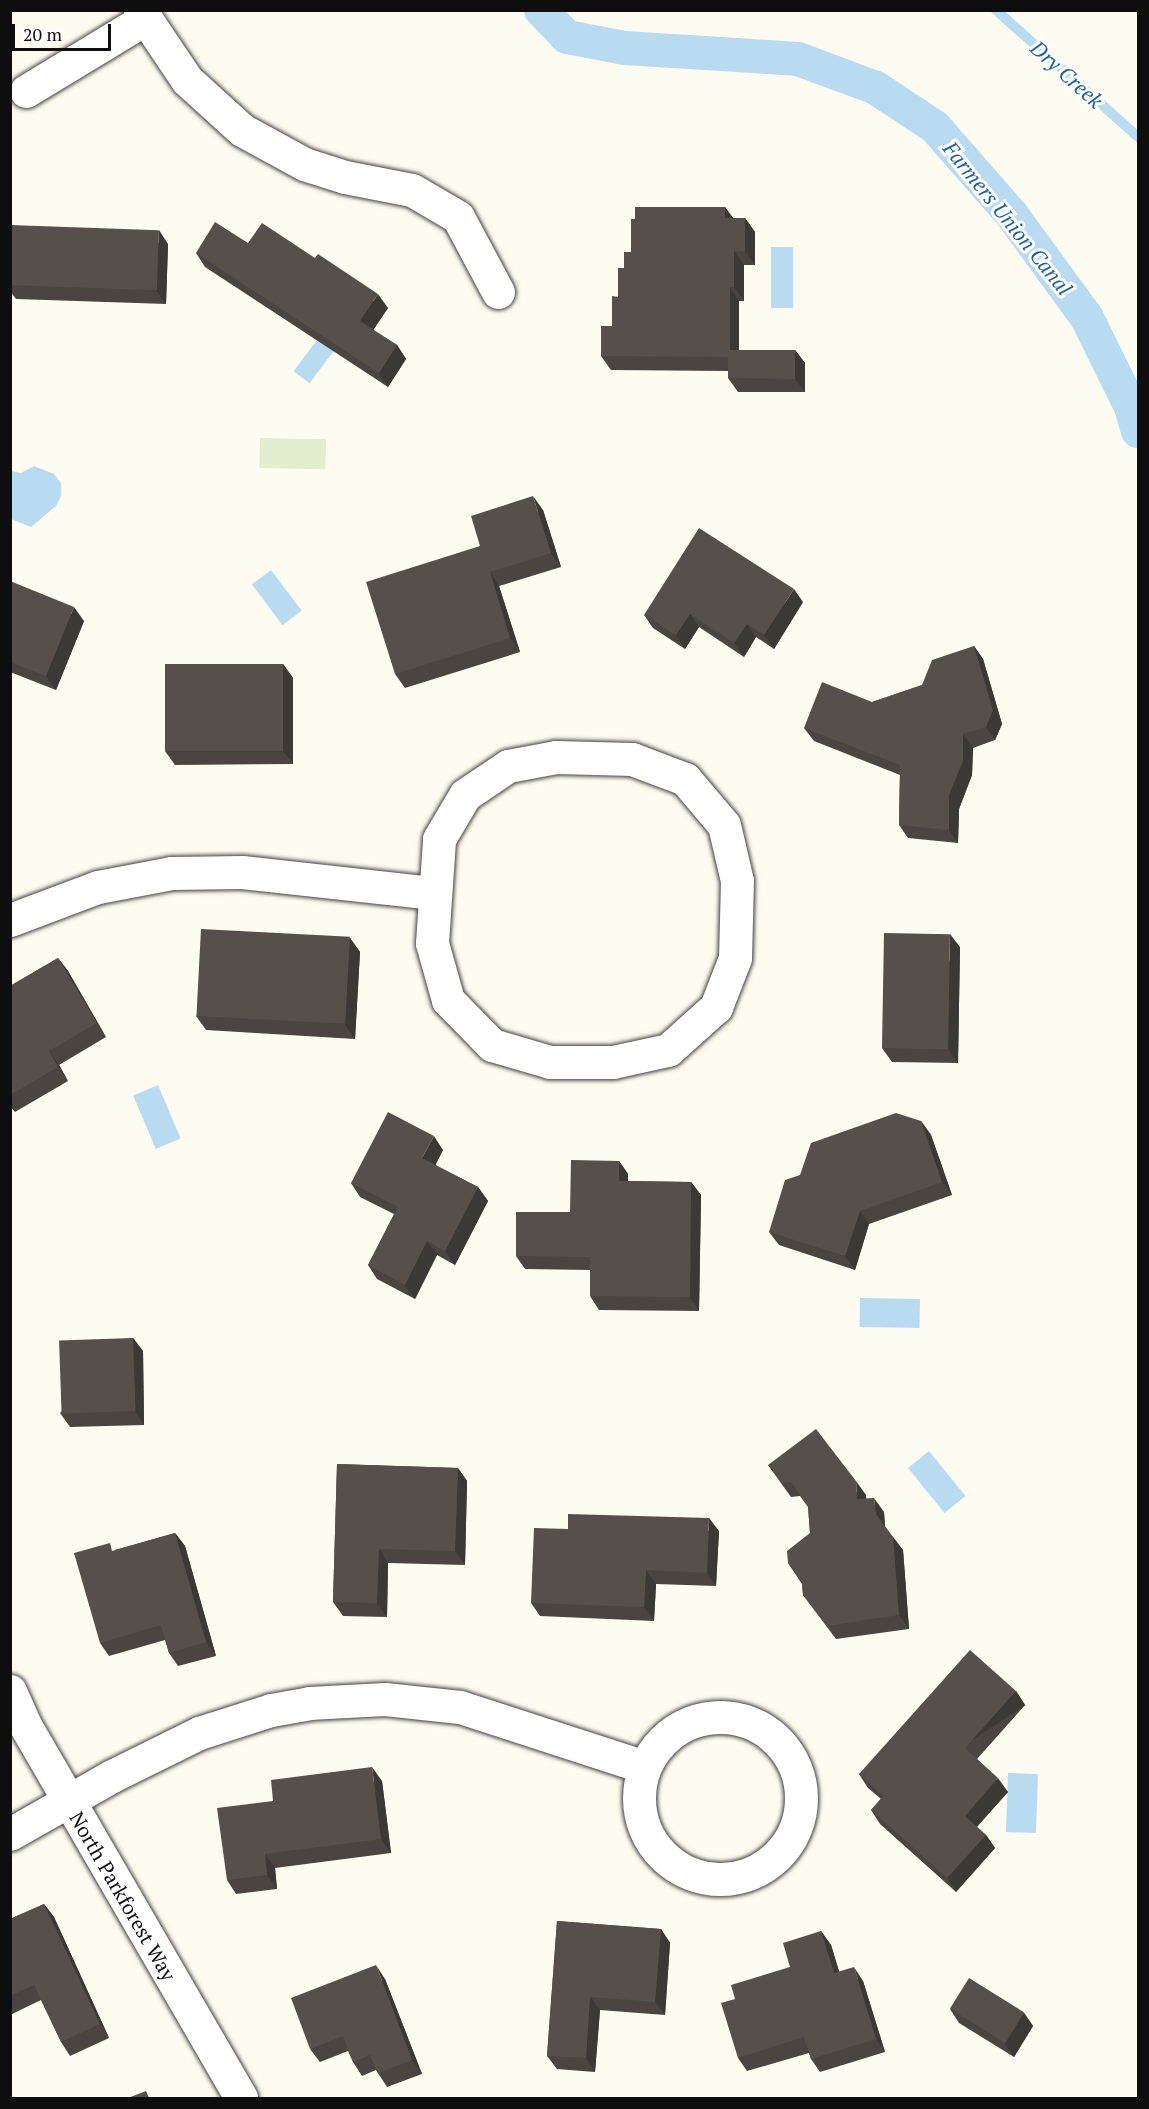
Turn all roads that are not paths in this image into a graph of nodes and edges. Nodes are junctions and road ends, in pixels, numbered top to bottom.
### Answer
1 (142, 15) edge
2 (26, 91) dead end
3 (498, 292) dead end
4 (432, 893) junction
5 (10, 920) edge
6 (10, 1691) edge
7 (645, 1767) junction
8 (68, 1802) junction
9 (10, 1834) edge
10 (241, 2098) edge

1 - 2 street
1 - 3 street
4 - 4 street
4 - 5 street
6 - 8 street, North Parkforest Way
7 - 7 street
7 - 8 street
8 - 9 street
8 - 10 street, North Parkforest Way

